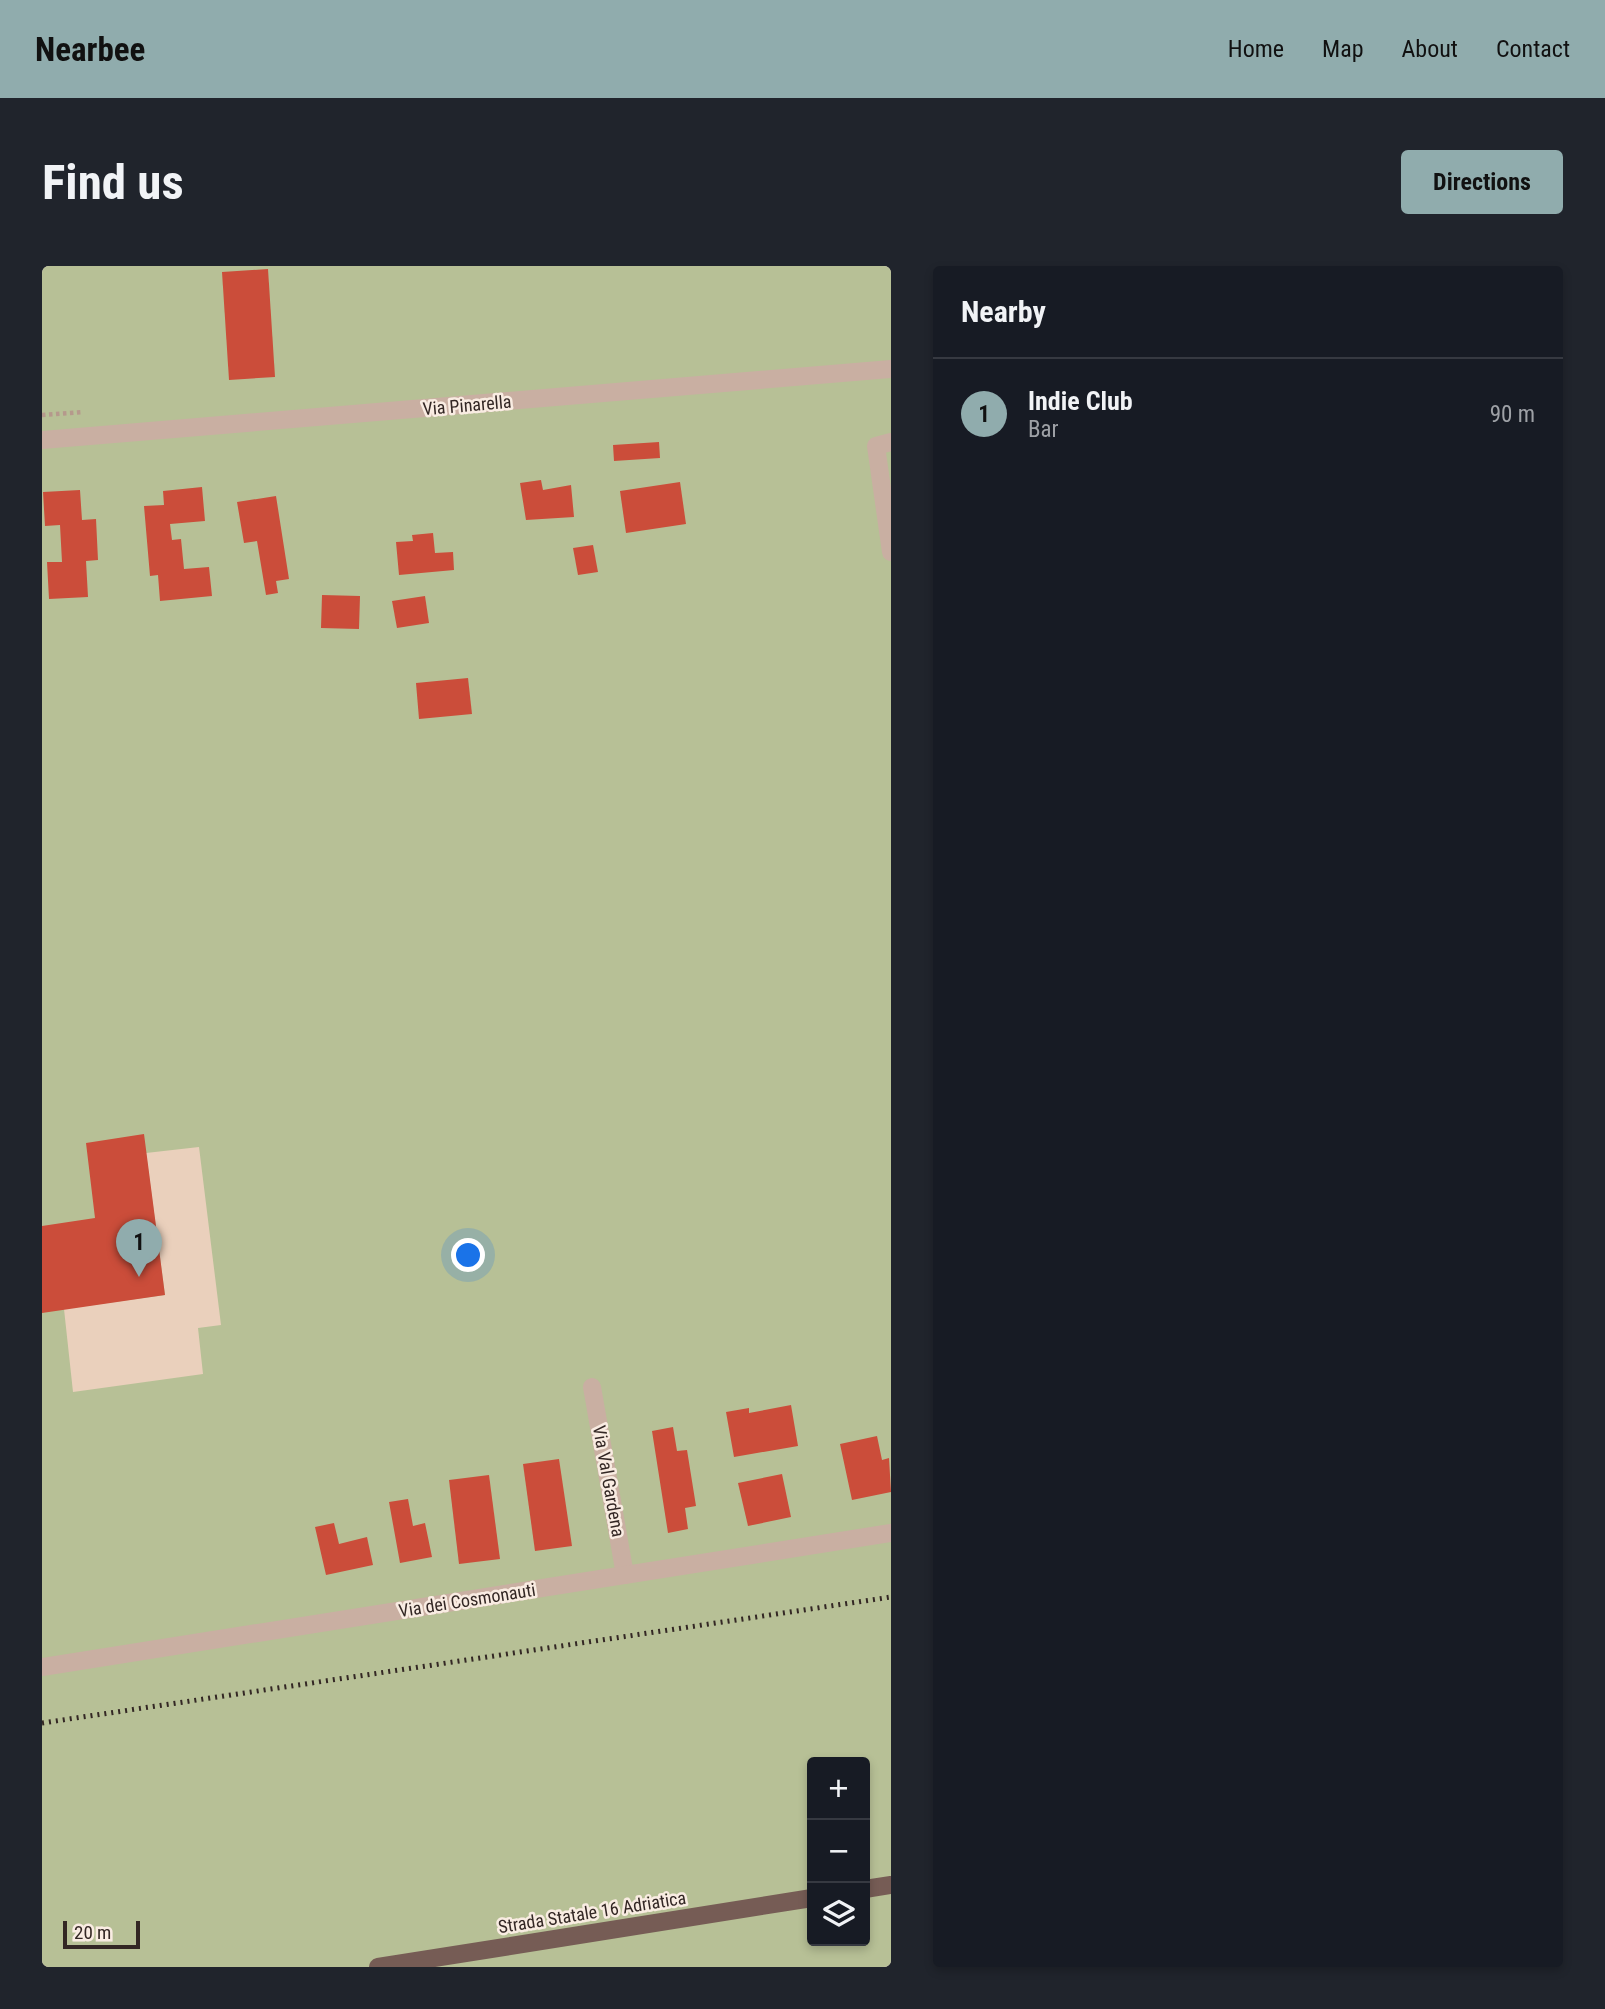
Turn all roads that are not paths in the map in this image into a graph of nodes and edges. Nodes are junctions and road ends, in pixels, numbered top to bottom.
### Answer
1 (891, 369) edge
2 (42, 440) edge
3 (891, 442) edge
4 (888, 513) edge
5 (891, 552) edge
6 (593, 1387) dead end
7 (891, 1533) edge
8 (625, 1575) junction
9 (42, 1667) edge
10 (891, 1885) edge
11 (870, 1888) edge
12 (807, 1899) edge
13 (378, 1967) edge

1 - 2 street, Via Pinarella
3 - 4 street
4 - 5 street
6 - 8 street, Via Val Gardena
7 - 8 street, Via dei Cosmonauti
8 - 9 street, Via dei Cosmonauti
10 - 11 main road
12 - 13 main road, Strada Statale 16 Adriatica

